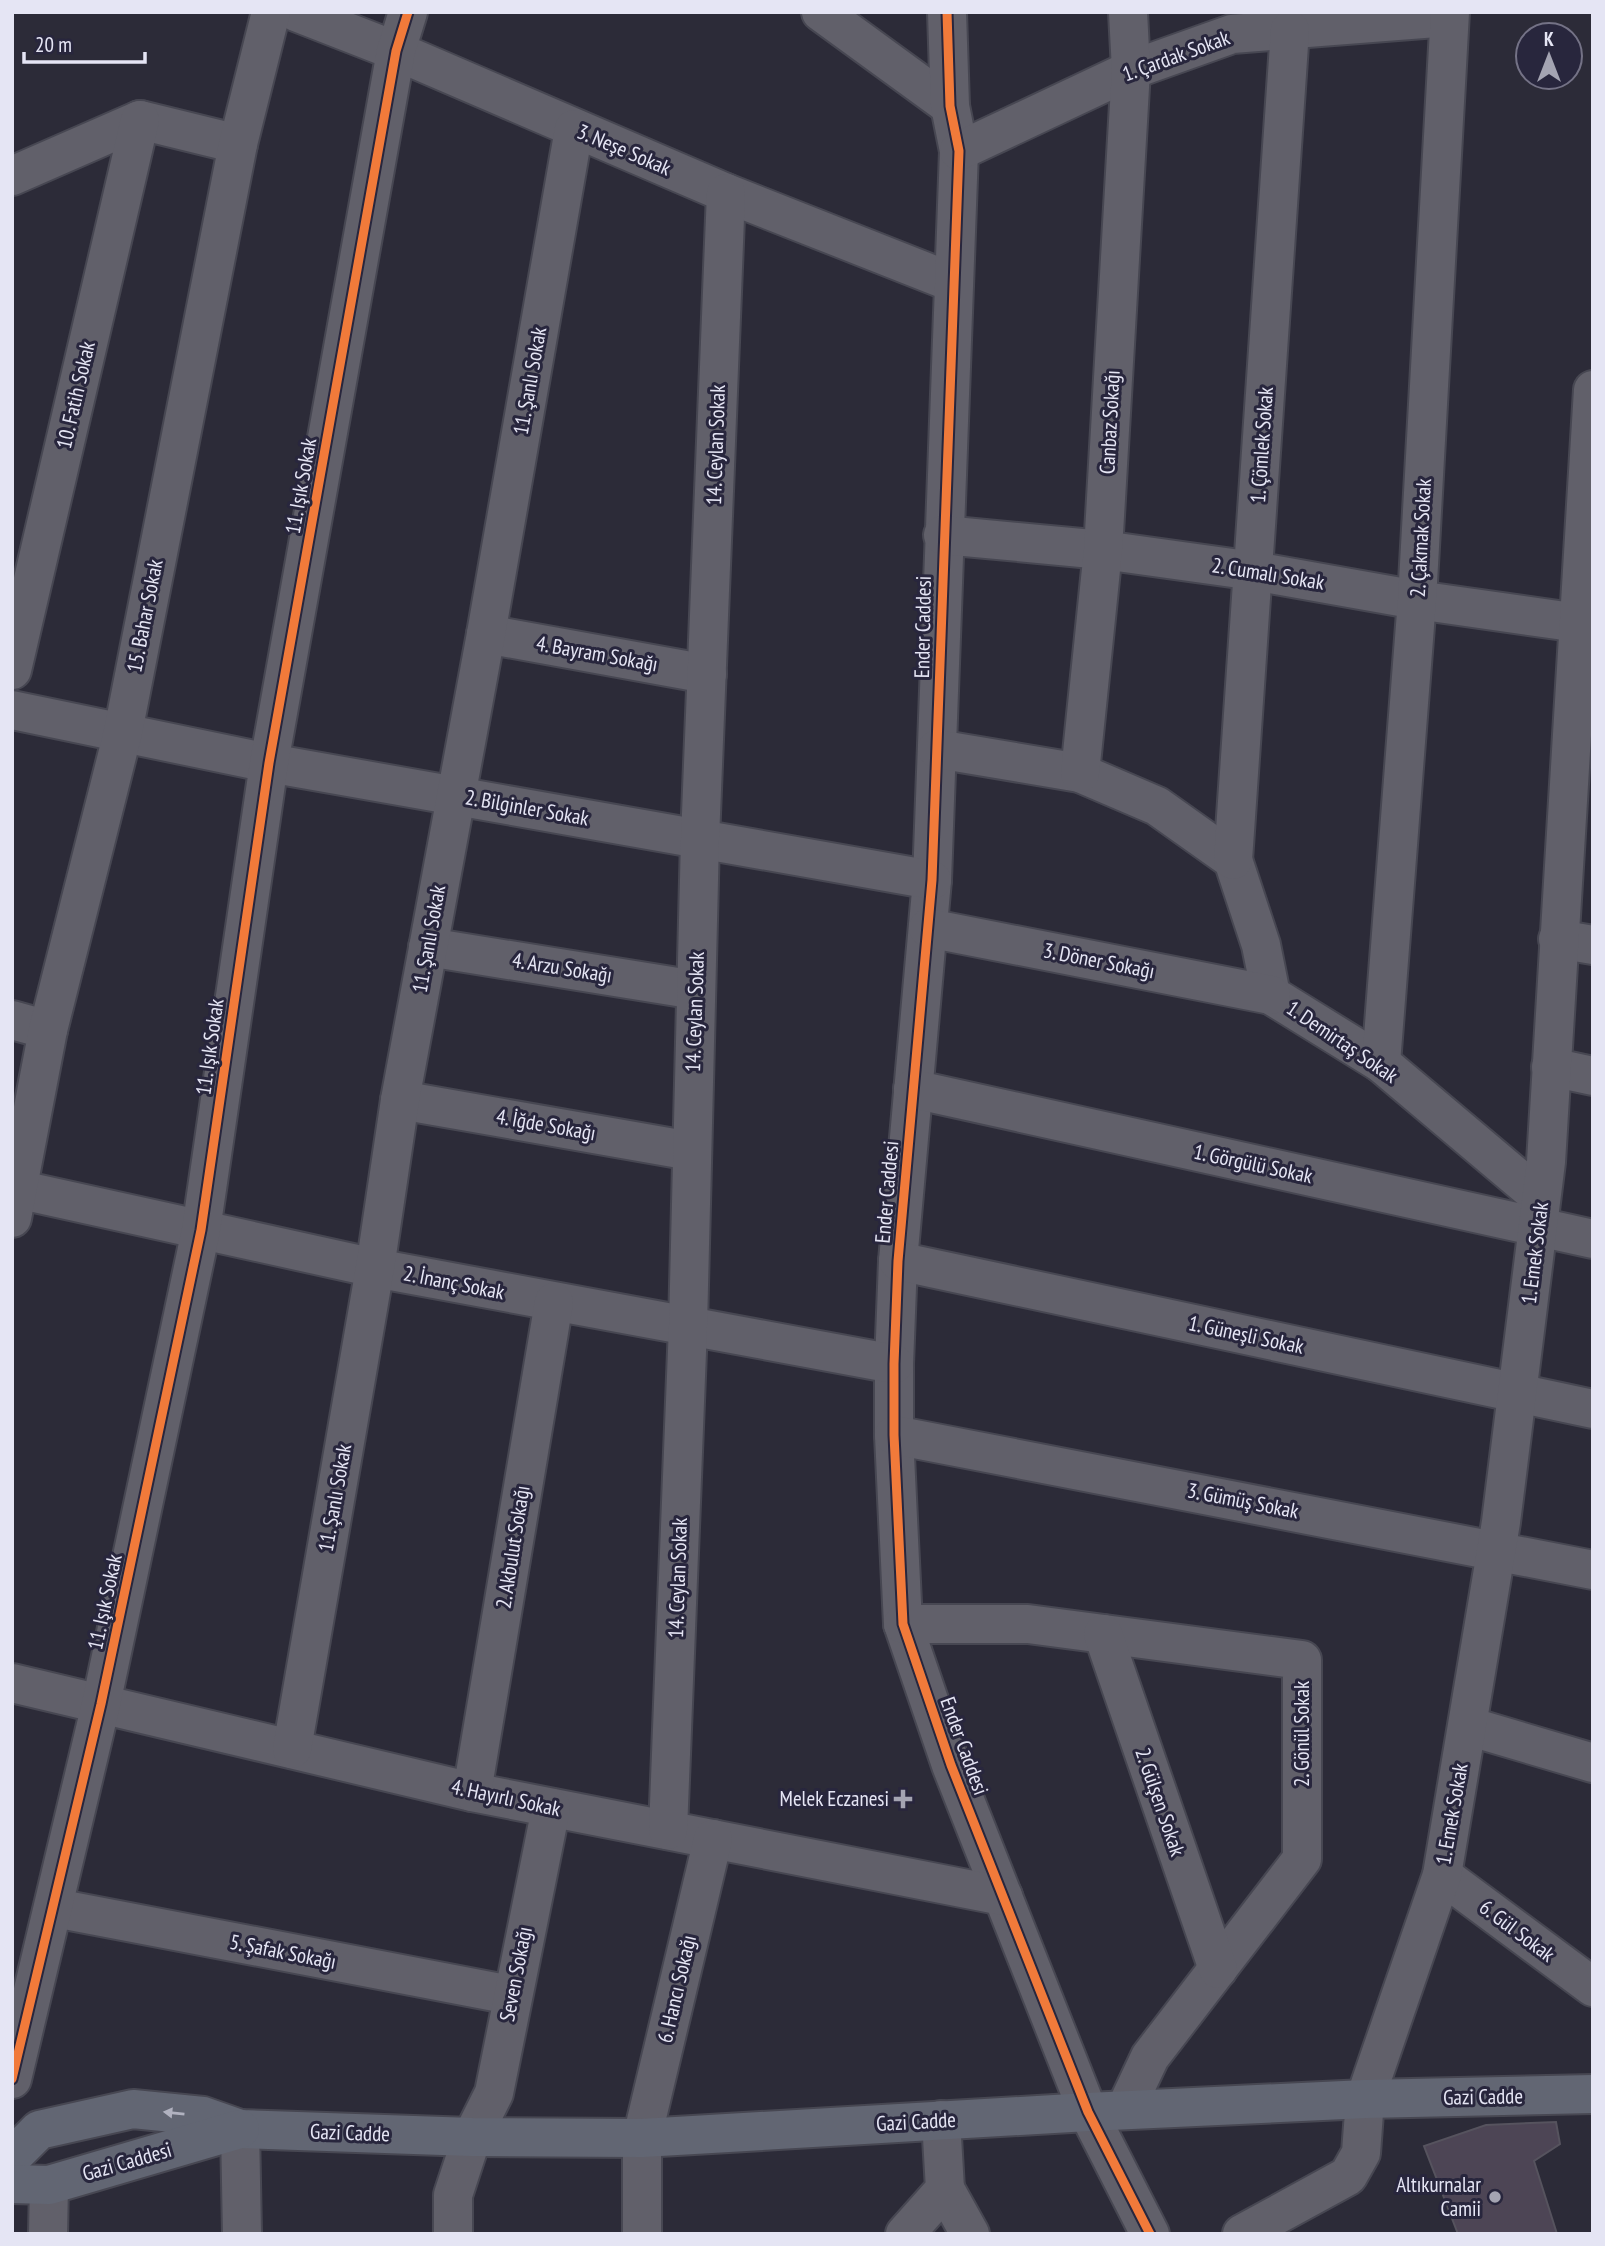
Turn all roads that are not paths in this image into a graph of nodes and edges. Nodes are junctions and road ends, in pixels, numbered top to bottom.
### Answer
1 (271, 12) edge
2 (296, 12) edge
3 (408, 12) edge
4 (821, 12) edge
5 (947, 12) edge
6 (1128, 12) edge
7 (1450, 15) edge
8 (1233, 23) edge
9 (1290, 30) junction
10 (396, 51) junction
11 (1131, 70) junction
12 (950, 106) junction
13 (140, 120) junction
14 (574, 129) junction
15 (238, 144) junction
16 (960, 151) junction
17 (12, 176) edge
18 (726, 193) junction
19 (954, 283) junction
20 (1593, 390) edge
21 (943, 535) junction
22 (1102, 550) junction
23 (1254, 571) junction
24 (1418, 600) junction
25 (1585, 624) edge
26 (486, 634) junction
27 (12, 670) edge
28 (707, 674) junction
29 (12, 710) edge
30 (123, 732) junction
31 (937, 749) junction
32 (270, 763) junction
33 (1080, 773) junction
34 (1580, 784) edge
35 (455, 796) junction
36 (700, 839) junction
37 (1233, 860) junction
38 (932, 880) junction
39 (928, 928) junction
40 (1576, 942) edge
41 (428, 947) junction
42 (696, 989) junction
43 (1271, 995) junction
44 (30, 1025) edge
45 (1381, 1063) junction
46 (1551, 1067) junction
47 (1593, 1076) edge
48 (913, 1089) junction
49 (400, 1100) junction
50 (691, 1151) junction
51 (14, 1199) edge
52 (1540, 1212) junction
53 (201, 1230) junction
54 (1593, 1239) edge
55 (898, 1261) junction
56 (375, 1268) junction
57 (554, 1302) junction
58 (688, 1326) junction
59 (894, 1364) junction
60 (1517, 1392) junction
61 (1593, 1409) edge
62 (894, 1435) junction
63 (1497, 1549) junction
64 (1593, 1570) edge
65 (903, 1624) junction
66 (1102, 1634) junction
67 (12, 1683) edge
68 (101, 1704) junction
69 (1468, 1726) junction
70 (292, 1749) junction
71 (1593, 1763) edge
72 (472, 1792) junction
73 (551, 1808) junction
74 (668, 1830) junction
75 (712, 1839) junction
76 (1442, 1875) junction
77 (1003, 1896) junction
78 (55, 1908) junction
79 (1218, 1969) junction
80 (1593, 1987) edge
81 (511, 1995) junction
82 (12, 2079) edge
83 (1593, 2094) edge
84 (1365, 2099) junction
85 (1106, 2111) junction
86 (942, 2120) junction
87 (240, 2129) junction
88 (472, 2137) junction
89 (642, 2138) junction
90 (12, 2157) edge
91 (30, 2185) edge
92 (945, 2189) junction
93 (48, 2234) edge
94 (242, 2234) edge
95 (453, 2234) edge
96 (642, 2234) edge
97 (905, 2234) edge
98 (970, 2234) edge
99 (1150, 2234) edge
100 (1242, 2234) edge

1 - 15 street, 15. Bahar Sokak
2 - 10 street, 3. Neşe Sokak
3 - 10 street, 11. Işık Sokak
4 - 12 street
5 - 12 street, Ender Caddesi
6 - 11 street, Canbaz Sokağı
7 - 9 street, 1. Çardak Sokak
7 - 24 street, 2. Çakmak Sokak
8 - 9 street, 1. Çardak Sokak
8 - 11 street, 1. Çardak Sokak
9 - 23 street, 1. Çömlek Sokak
10 - 14 street, 3. Neşe Sokak
10 - 32 street, 11. Işık Sokak
11 - 16 street, 1. Çardak Sokak
11 - 22 street, Canbaz Sokağı
12 - 16 street, Ender Caddesi
13 - 15 street
13 - 17 street
13 - 27 street, 10. Fatih Sokak
14 - 18 street, 3. Neşe Sokak
14 - 26 street, 11. Şanlı Sokak
15 - 30 street, 15. Bahar Sokak
16 - 19 street, Ender Caddesi
18 - 19 street, 3. Neşe Sokak
18 - 28 street, 14. Ceylan Sokak
19 - 21 street, Ender Caddesi
20 - 25 street, 1. Emek Sokak
21 - 22 street, 2. Cumalı Sokak
21 - 31 street, Ender Caddesi
22 - 23 street, 2. Cumalı Sokak
22 - 33 street, Canbaz Sokağı
23 - 24 street, 2. Cumalı Sokak
23 - 37 street, 1. Çömlek Sokak
24 - 25 street, 2. Cumalı Sokak
24 - 45 street, 2. Çakmak Sokak
25 - 34 street, 1. Emek Sokak
26 - 28 street, 4. Bayram Sokağı
26 - 35 street, 11. Şanlı Sokak
28 - 36 street, 14. Ceylan Sokak
29 - 30 street, 2. Bilginler Sokak
30 - 32 street, 2. Bilginler Sokak
30 - 44 street, 15. Bahar Sokak
31 - 33 street
31 - 38 street, Ender Caddesi
32 - 35 street, 2. Bilginler Sokak
32 - 53 street, 11. Işık Sokak
33 - 37 street
34 - 40 street, 1. Emek Sokak
35 - 36 street, 2. Bilginler Sokak
35 - 41 street, 11. Şanlı Sokak
36 - 38 street, 2. Bilginler Sokak
36 - 42 street, 14. Ceylan Sokak
37 - 43 street, 1. Demirtaş Sokak
38 - 39 street, Ender Caddesi
39 - 43 street, 3. Döner Sokağı
39 - 48 street, Ender Caddesi
40 - 46 street, 1. Emek Sokak
41 - 42 street, 4. Arzu Sokağı
41 - 49 street, 11. Şanlı Sokak
42 - 50 street, 14. Ceylan Sokak
43 - 45 street, 1. Demirtaş Sokak
44 - 51 street, 15. Bahar Sokak
45 - 52 street, 1. Demirtaş Sokak
46 - 47 street
46 - 52 street, 1. Emek Sokak
48 - 52 street, 1. Görgülü Sokak
48 - 55 street, Ender Caddesi
49 - 50 street, 4. İğde Sokağı
49 - 56 street, 11. Şanlı Sokak
50 - 58 street, 14. Ceylan Sokak
51 - 53 street, 2. İnanç Sokak
52 - 54 street, 1. Görgülü Sokak
52 - 60 street, 1. Emek Sokak
53 - 56 street, 2. İnanç Sokak
53 - 68 street, 11. Işık Sokak
55 - 59 street, Ender Caddesi
55 - 60 street, 1. Güneşli Sokak
56 - 57 street, 2. İnanç Sokak
56 - 70 street, 11. Şanlı Sokak
57 - 58 street, 2. İnanç Sokak
57 - 72 street, 2. Akbulut Sokağı
58 - 59 street, 2. İnanç Sokak
58 - 74 street, 14. Ceylan Sokak
59 - 62 street, Ender Caddesi
60 - 61 street, 1. Güneşli Sokak
60 - 63 street, 1. Emek Sokak
62 - 63 street, 3. Gümüş Sokak
62 - 65 street, Ender Caddesi
63 - 64 street, 3. Gümüş Sokak
63 - 69 street, 1. Emek Sokak
65 - 66 street, 2. Gönül Sokak
65 - 77 street, Ender Caddesi
66 - 79 street, 2. Gülşen Sokak
66 - 79 street, 2. Gönül Sokak
67 - 68 street, 4. Hayırlı Sokak
68 - 70 street, 4. Hayırlı Sokak
68 - 78 street, 11. Işık Sokak
69 - 71 street
69 - 76 street, 1. Emek Sokak
70 - 72 street, 4. Hayırlı Sokak
72 - 73 street, 4. Hayırlı Sokak
73 - 74 street, 4. Hayırlı Sokak
73 - 81 street, Seven Sokağı
74 - 75 street, 4. Hayırlı Sokak
75 - 77 street, 4. Hayırlı Sokak
75 - 89 street, 6. Hancı Sokağı
76 - 80 street, 6. Gül Sokak
76 - 84 street, 1. Emek Sokak
77 - 85 street, Ender Caddesi
78 - 81 street, 5. Şafak Sokağı
78 - 82 street, 11. Işık Sokak
79 - 85 street, 2. Gönül Sokak
81 - 88 street, Seven Sokağı
83 - 84 main road, Gazi Cadde
84 - 85 main road, Gazi Cadde
84 - 100 street, 1. Emek Sokak
85 - 86 main road, Gazi Cadde
85 - 99 street, Ender Caddesi
86 - 89 main road, Gazi Cadde
86 - 92 street
87 - 88 main road, Gazi Cadde
87 -> 90 main road
87 - 91 main road, Gazi Caddesi
87 - 94 street
88 - 89 main road, Gazi Cadde
88 - 95 street, Seven Sokağı
89 - 96 street, 6. Hancı Sokağı
91 - 93 street
92 - 97 street
92 - 98 street

